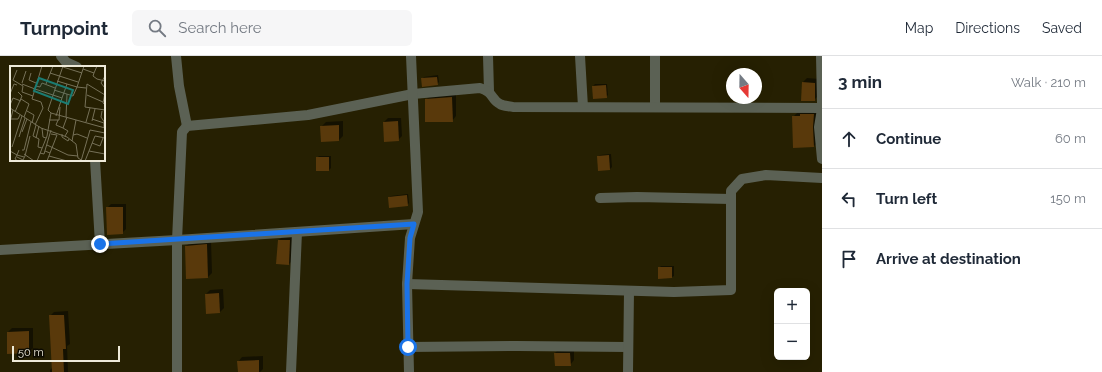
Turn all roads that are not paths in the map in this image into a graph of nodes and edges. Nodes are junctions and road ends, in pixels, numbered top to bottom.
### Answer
1 (61, 56) edge
2 (176, 56) edge
3 (411, 56) edge
4 (488, 56) edge
5 (580, 56) edge
6 (655, 56) edge
7 (821, 56) edge
8 (75, 66) edge
9 (489, 91) junction
10 (413, 94) junction
11 (822, 102) edge
12 (583, 107) junction
13 (655, 107) junction
14 (822, 109) edge
15 (187, 126) junction
16 (822, 159) edge
17 (95, 161) edge
18 (822, 174) edge
19 (822, 178) edge
20 (600, 198) dead end
21 (731, 199) junction
22 (414, 224) junction
23 (297, 232) junction
24 (177, 240) junction
25 (100, 244) junction
26 (0, 250) edge
27 (407, 284) junction
28 (629, 291) junction
29 (408, 347) junction
30 (628, 347) junction
31 (177, 372) edge
32 (291, 372) edge
33 (409, 372) edge
34 (628, 372) edge

1 - 8 street
2 - 15 street
3 - 10 street
4 - 9 street
5 - 12 street
6 - 13 street
7 - 11 street
9 - 10 street
9 - 12 street
10 - 15 street
10 - 22 street
12 - 13 street
13 - 14 street
14 - 16 street
15 - 24 street
17 - 25 street
18 - 19 street
19 - 21 street
20 - 21 street
21 - 28 street
22 - 23 street
22 - 27 street
23 - 24 street
23 - 32 street
24 - 25 street
24 - 31 street
25 - 26 street
27 - 28 street
27 - 29 street
28 - 30 street
29 - 30 street
29 - 33 street
30 - 34 street

